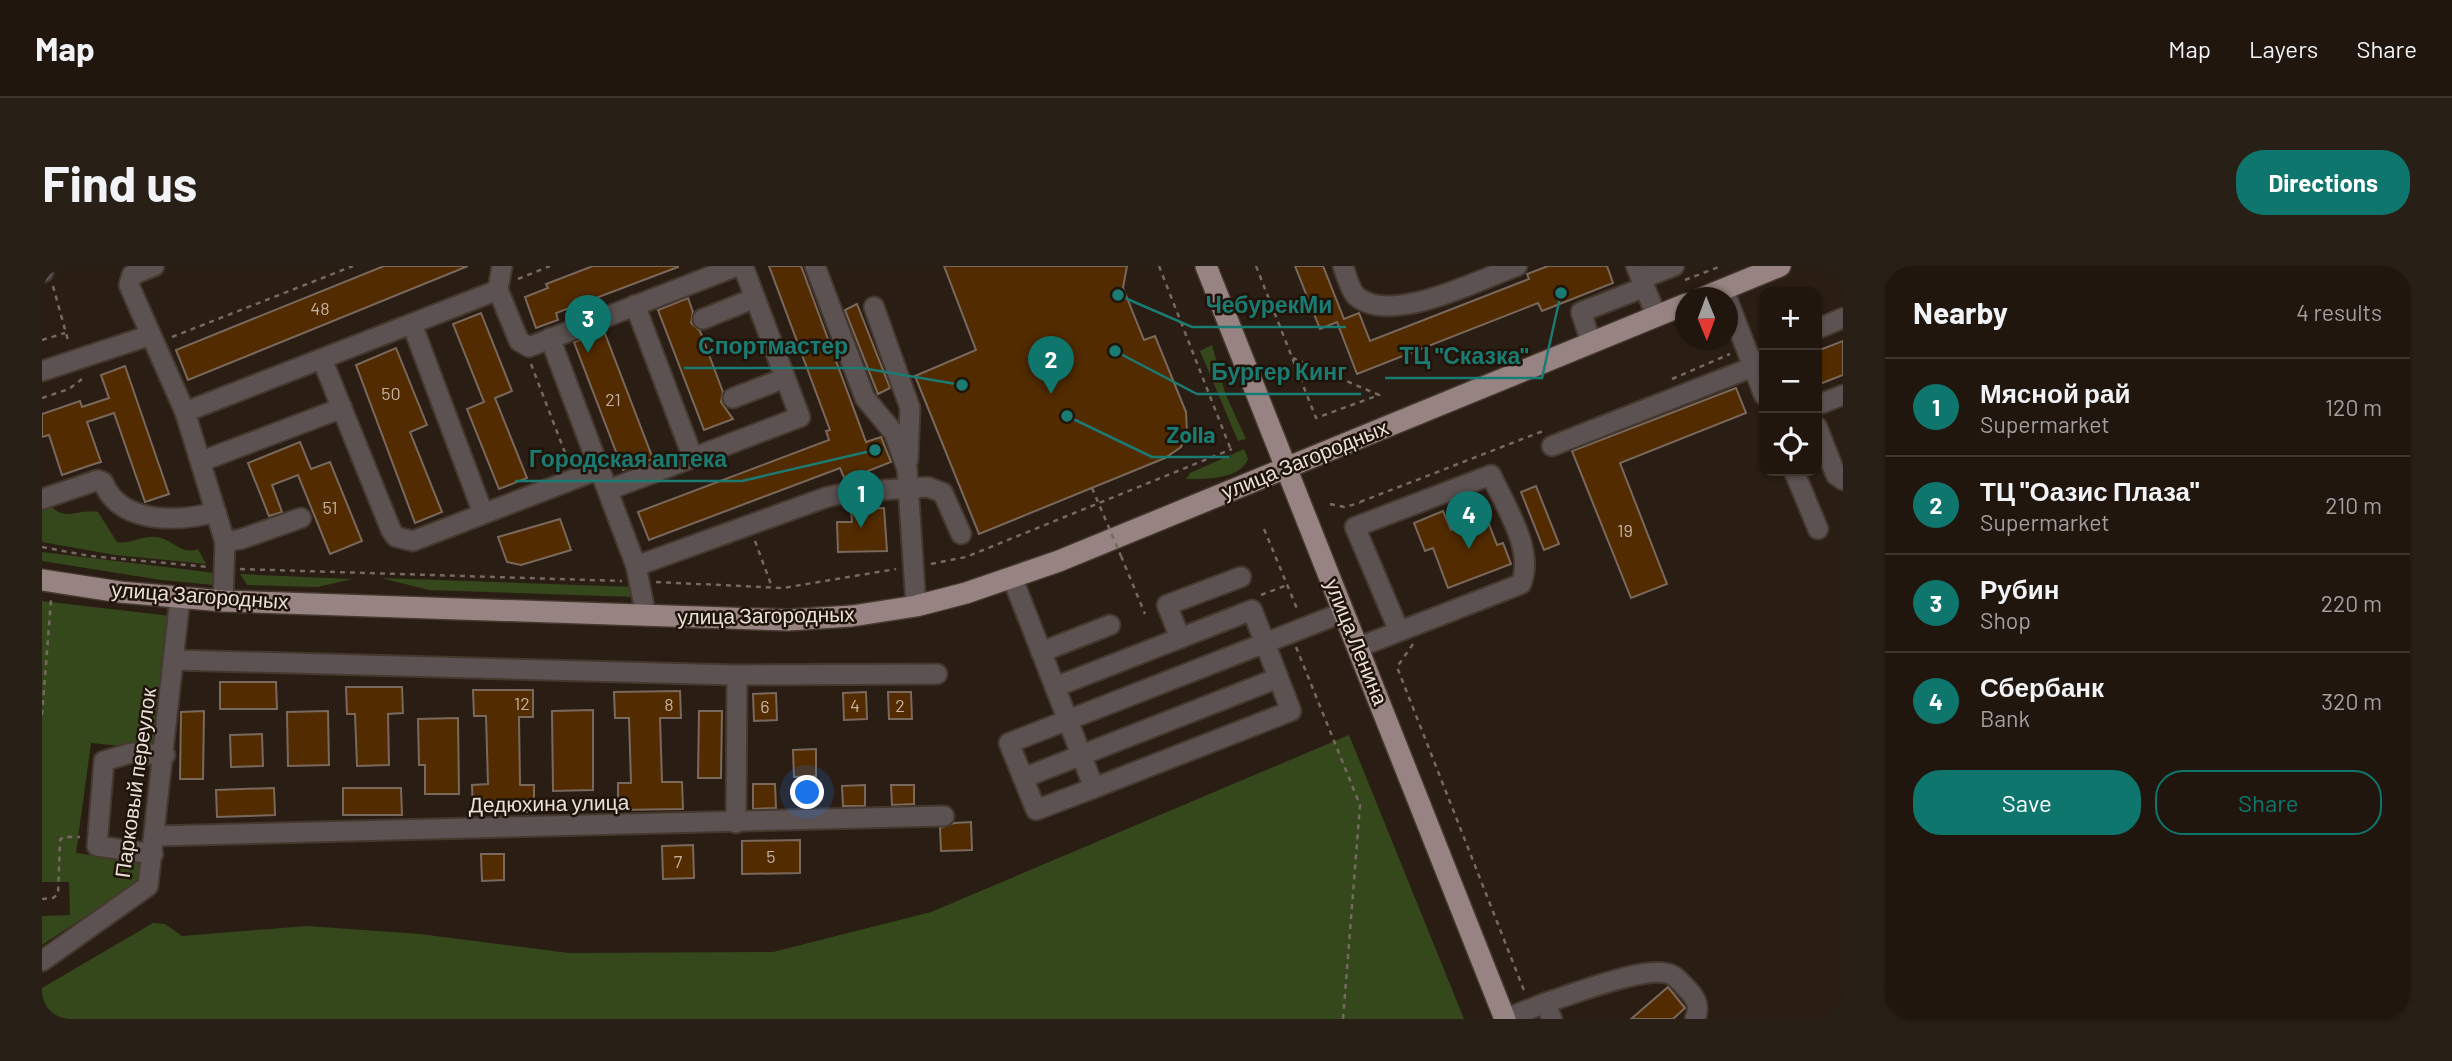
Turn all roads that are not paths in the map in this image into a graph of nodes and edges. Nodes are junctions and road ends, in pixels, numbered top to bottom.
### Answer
1 (154, 266) edge
2 (502, 266) edge
3 (737, 266) edge
4 (743, 266) edge
5 (815, 266) edge
6 (1206, 266) edge
7 (1343, 266) edge
8 (1517, 266) edge
9 (1674, 266) edge
10 (1780, 266) edge
11 (1641, 277) edge
12 (1738, 289) edge
13 (498, 290) junction
14 (755, 298) junction
15 (635, 306) junction
16 (874, 307) dead end
17 (1675, 308) edge
18 (1656, 316) junction
19 (1843, 318) edge
20 (703, 319) dead end
21 (1738, 321) edge
22 (412, 324) junction
23 (1822, 327) edge
24 (151, 335) junction
25 (550, 338) junction
26 (1591, 342) junction
27 (322, 359) junction
28 (1759, 362) edge
29 (42, 371) edge
30 (785, 378) junction
31 (1843, 395) edge
32 (733, 398) dead end
33 (1822, 403) edge
34 (342, 408) junction
35 (185, 412) junction
36 (1822, 440) edge
37 (1552, 446) dead end
38 (692, 458) junction
39 (202, 461) junction
40 (907, 468) junction
41 (1286, 468) junction
42 (600, 469) junction
43 (1796, 476) edge
44 (1843, 480) edge
45 (608, 490) junction
46 (908, 490) junction
47 (42, 499) edge
48 (216, 512) junction
49 (483, 513) junction
50 (301, 518) dead end
51 (1818, 529) dead end
52 (961, 534) dead end
53 (225, 542) junction
54 (639, 574) junction
55 (1012, 577) junction
56 (1241, 577) dead end
57 (47, 581) edge
58 (180, 598) junction
59 (223, 601) junction
60 (916, 606) junction
61 (1344, 612) junction
62 (646, 616) junction
63 (1110, 625) dead end
64 (1406, 628) junction
65 (1180, 638) junction
66 (1265, 643) junction
67 (1359, 647) junction
68 (1041, 652) junction
69 (175, 660) junction
70 (937, 674) dead end
71 (737, 675) junction
72 (1278, 678) junction
73 (1055, 687) junction
74 (1068, 720) junction
75 (165, 755) junction
76 (1081, 755) junction
77 (1023, 778) junction
78 (1094, 788) junction
79 (944, 816) dead end
80 (736, 823) junction
81 (154, 845) junction
82 (42, 961) edge
83 (1543, 1010) edge
84 (1505, 1019) edge
85 (1695, 1019) edge

1 - 24 street
2 - 13 street
3 - 15 street
4 - 14 street
5 - 40 street
6 - 41 main road, улица Ленина
7 - 8 street
9 - 11 street
10 - 12 main road
11 - 18 street
11 - 26 street
13 - 22 street
13 - 25 street
14 - 20 street
14 - 30 street
15 - 25 street
15 - 38 street
16 - 40 street
17 - 18 main road, улица Загородных
18 - 26 main road, улица Загородных
19 - 23 street
21 - 28 street
22 - 27 street
22 - 49 street
24 - 29 street
24 - 35 street
25 - 42 street
26 - 41 main road, улица Загородных
27 - 34 street
27 - 35 street
28 - 37 street
30 - 32 street
30 - 38 street
31 - 33 street
34 - 39 street
34 - 49 street
35 - 39 street
36 - 44 street
38 - 45 street
39 - 48 street
40 - 46 street
41 - 55 main road, улица Загородных
41 - 61 main road, улица Ленина
42 - 45 street
42 - 49 street
43 - 51 street
45 - 54 street
46 - 52 street
46 - 54 street
46 - 60 street
47 - 48 street
48 - 53 street
50 - 53 street
53 - 59 street
54 - 62 street
55 - 60 main road, улица Загородных
55 - 68 street
56 - 65 street
57 - 58 main road, улица Загородных
58 - 59 main road, улица Загородных
58 - 69 street, Парковый переулок
59 - 62 main road, улица Загородных
60 - 62 main road, улица Загородных
61 - 66 street
61 - 67 main road, улица Ленина
63 - 68 street
64 - 64 street
64 - 67 street
65 - 66 street
65 - 73 street
66 - 72 street
66 - 74 street
67 - 84 main road, улица Ленина
68 - 73 street
69 - 71 street
69 - 75 street, Парковый переулок
70 - 71 street
71 - 80 street
72 - 76 street
72 - 78 street
73 - 74 street
74 - 76 street
74 - 77 street
75 - 81 street, Парковый переулок
75 - 81 street, Дедюхина улица
76 - 77 street
76 - 78 street
77 - 78 street
79 - 80 street, Дедюхина улица
80 - 81 street, Дедюхина улица
81 - 82 street, Парковый переулок
83 - 84 street
83 - 85 street

